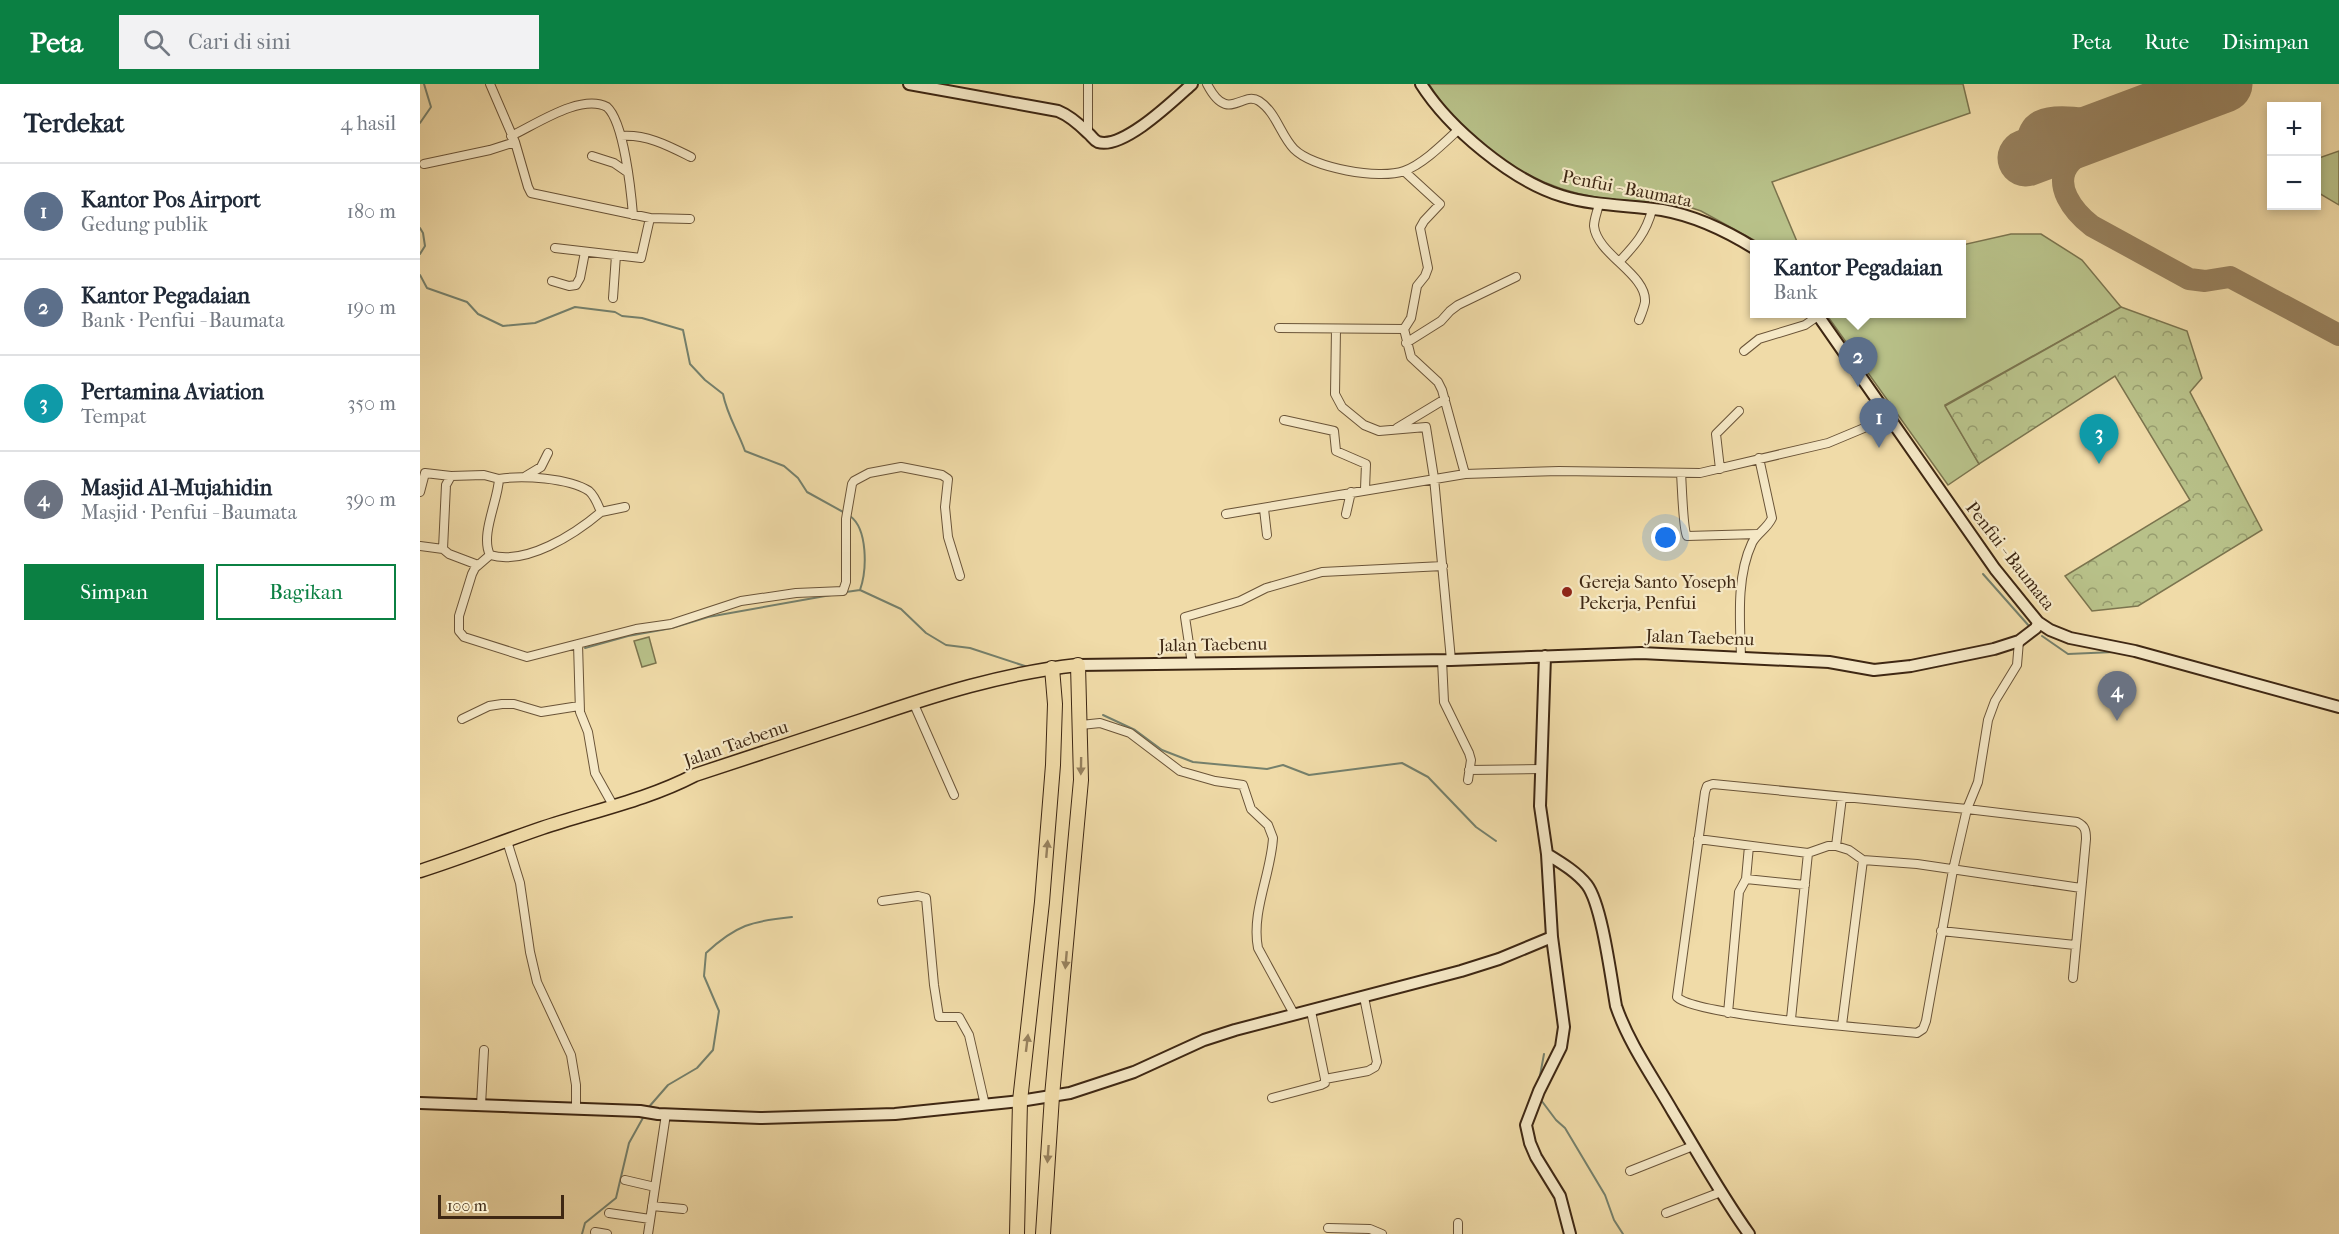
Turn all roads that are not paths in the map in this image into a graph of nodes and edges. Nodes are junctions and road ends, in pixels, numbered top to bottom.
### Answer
1 (490, 84) edge
2 (909, 84) edge
3 (1088, 84) edge
4 (1192, 84) edge
5 (1207, 84) edge
6 (1420, 84) edge
7 (934, 87) edge
8 (1458, 130) junction
9 (1088, 133) junction
10 (621, 136) junction
11 (513, 139) junction
12 (592, 156) dead end
13 (692, 157) dead end
14 (424, 164) dead end
15 (1404, 171) junction
16 (627, 172) junction
17 (1599, 203) junction
18 (1652, 210) junction
19 (633, 215) junction
20 (650, 218) junction
21 (690, 219) dead end
22 (1750, 245) edge
23 (555, 248) dead end
24 (585, 252) junction
25 (616, 255) junction
26 (1619, 262) junction
27 (1516, 277) dead end
28 (552, 281) dead end
29 (613, 298) dead end
30 (1814, 318) edge
31 (1820, 318) edge
32 (1639, 320) dead end
33 (1279, 328) dead end
34 (1336, 329) junction
35 (1404, 329) junction
36 (1406, 343) junction
37 (1743, 351) dead end
38 (1444, 399) junction
39 (1739, 411) dead end
40 (1887, 416) junction
41 (1284, 420) dead end
42 (1393, 430) junction
43 (548, 453) dead end
44 (1759, 458) junction
45 (1720, 469) junction
46 (422, 472) edge
47 (1681, 473) junction
48 (1465, 474) junction
49 (451, 476) junction
50 (525, 477) junction
51 (1434, 478) junction
52 (499, 479) junction
53 (1365, 489) junction
54 (420, 492) edge
55 (1351, 492) junction
56 (625, 507) dead end
57 (1264, 509) junction
58 (601, 512) junction
59 (1226, 514) dead end
60 (1346, 514) dead end
61 (1757, 534) junction
62 (1268, 535) dead end
63 (420, 546) edge
64 (443, 549) junction
65 (490, 555) junction
66 (478, 565) junction
67 (1443, 566) junction
68 (960, 576) dead end
69 (2036, 627) junction
70 (2019, 641) junction
71 (578, 644) junction
72 (1545, 656) junction
73 (1741, 657) junction
74 (1446, 660) junction
75 (1192, 663) junction
76 (1078, 665) junction
77 (1047, 668) junction
78 (913, 702) junction
79 (579, 706) junction
80 (2339, 707) edge
81 (462, 719) dead end
82 (1080, 724) junction
83 (1542, 769) junction
84 (1469, 770) junction
85 (1468, 780) dead end
86 (954, 795) dead end
87 (1842, 797) junction
88 (614, 807) junction
89 (1967, 809) junction
90 (1698, 839) junction
91 (507, 841) junction
92 (1749, 846) junction
93 (1836, 846) junction
94 (1808, 853) junction
95 (1547, 854) junction
96 (1863, 860) junction
97 (1953, 870) junction
98 (420, 872) edge
99 (1746, 879) junction
100 (1805, 885) junction
101 (2081, 888) junction
102 (882, 901) dead end
103 (1941, 931) junction
104 (1552, 937) junction
105 (2075, 945) junction
106 (2073, 978) dead end
107 (1364, 997) junction
108 (1311, 1011) junction
109 (1728, 1013) junction
110 (1294, 1014) junction
111 (1791, 1020) junction
112 (1842, 1025) junction
113 (484, 1050) dead end
114 (1325, 1079) junction
115 (1052, 1096) junction
116 (1272, 1098) dead end
117 (1020, 1101) junction
118 (420, 1103) edge
119 (481, 1105) junction
120 (985, 1105) junction
121 (576, 1108) junction
122 (662, 1114) junction
123 (1693, 1146) junction
124 (1630, 1171) dead end
125 (625, 1180) dead end
126 (655, 1187) junction
127 (1721, 1192) junction
128 (652, 1206) junction
129 (683, 1209) dead end
130 (609, 1213) dead end
131 (1666, 1213) dead end
132 (650, 1219) junction
133 (1458, 1223) dead end
134 (1328, 1228) dead end
135 (595, 1232) dead end
136 (607, 1234) edge
137 (648, 1234) edge
138 (1017, 1234) edge
139 (1043, 1234) edge
140 (1382, 1234) edge
141 (1458, 1234) edge
142 (1570, 1234) edge
143 (1749, 1234) edge

1 - 11 street
2 - 7 street
3 - 9 street
4 - 9 street
5 - 15 street
6 - 8 street, Penfui - Baumata
7 - 9 street
8 - 15 street
8 - 17 street, Penfui - Baumata
10 - 11 street
10 - 13 street
10 - 16 street
11 - 14 street
11 - 19 street
12 - 16 street
15 - 35 street
16 - 19 street
17 - 18 street, Penfui - Baumata
17 - 26 street
18 - 22 street, Penfui - Baumata
18 - 26 street
19 - 20 street
20 - 21 street
20 - 25 street
23 - 24 street
24 - 25 street
24 - 28 street
25 - 29 street
26 - 32 street
27 - 36 street
30 - 37 street
31 - 40 street, Penfui - Baumata
33 - 34 street
34 - 35 street
34 - 42 street
35 - 36 street
36 - 38 street
38 - 42 street
38 - 48 street
39 - 45 street
40 - 44 street
40 - 69 street, Penfui - Baumata
41 - 53 street
42 - 51 street
43 - 50 street
44 - 45 street
44 - 61 street
45 - 47 street
46 - 49 street
46 - 54 street
47 - 48 street
47 - 61 street
48 - 51 street
49 - 52 street
49 - 64 street
50 - 52 street
50 - 58 street
51 - 53 street
51 - 67 street
52 - 65 street
53 - 55 street
55 - 57 street
55 - 60 street
56 - 58 street
57 - 59 street
57 - 62 street
58 - 65 street
61 - 73 street
63 - 64 street
64 - 66 street
65 - 66 street
66 - 71 street
67 - 74 street
67 - 75 street
68 - 71 street
69 - 70 street, Jalan Taebenu
69 - 80 street, Penfui - Baumata
70 - 73 street, Jalan Taebenu
70 - 89 street
71 - 79 street
72 - 73 street, Jalan Taebenu
72 - 74 street, Jalan Taebenu
72 - 83 street
74 - 75 street, Jalan Taebenu
74 - 84 street
75 - 76 street, Jalan Taebenu
76 - 77 main road, Jalan Taebenu
76 - 82 highway
77 - 78 main road, Jalan Taebenu
117 -> 77 highway
78 - 86 street
78 - 88 main road, Jalan Taebenu
79 - 81 street
79 - 88 street
82 - 110 street
82 -> 115 highway
83 - 84 street
83 - 95 street
84 - 85 street
87 - 89 street
87 - 90 street
87 - 93 street
88 - 91 main road, Jalan Taebenu
89 - 97 street
89 - 101 street
90 - 92 street
90 - 109 street
91 - 98 main road, Jalan Taebenu
91 - 121 street
92 - 94 street
92 - 99 street
93 - 94 street
93 - 96 street
94 - 100 street
95 - 104 street
95 - 123 street
96 - 97 street
96 - 112 street
97 - 101 street
97 - 103 street
99 - 100 street
99 - 109 street
100 - 111 street
101 - 105 street
102 - 120 street
103 - 105 street
103 - 112 street
104 - 107 street
104 - 142 street
105 - 106 street
107 - 108 street
107 - 114 street
108 - 110 street
108 - 114 street
109 - 111 street
110 - 115 street
111 - 112 street
113 - 119 street
114 - 116 street
115 - 117 street
115 -> 139 highway
117 - 120 street
117 - 138 highway
118 - 119 street
119 - 121 street
120 - 122 street
121 - 122 street
122 - 126 street
123 - 124 street
123 - 127 street
125 - 126 street
126 - 128 street
127 - 131 street
127 - 143 street
128 - 129 street
128 - 132 street
130 - 132 street
132 - 137 street
133 - 141 street
134 - 140 street
135 - 136 street

